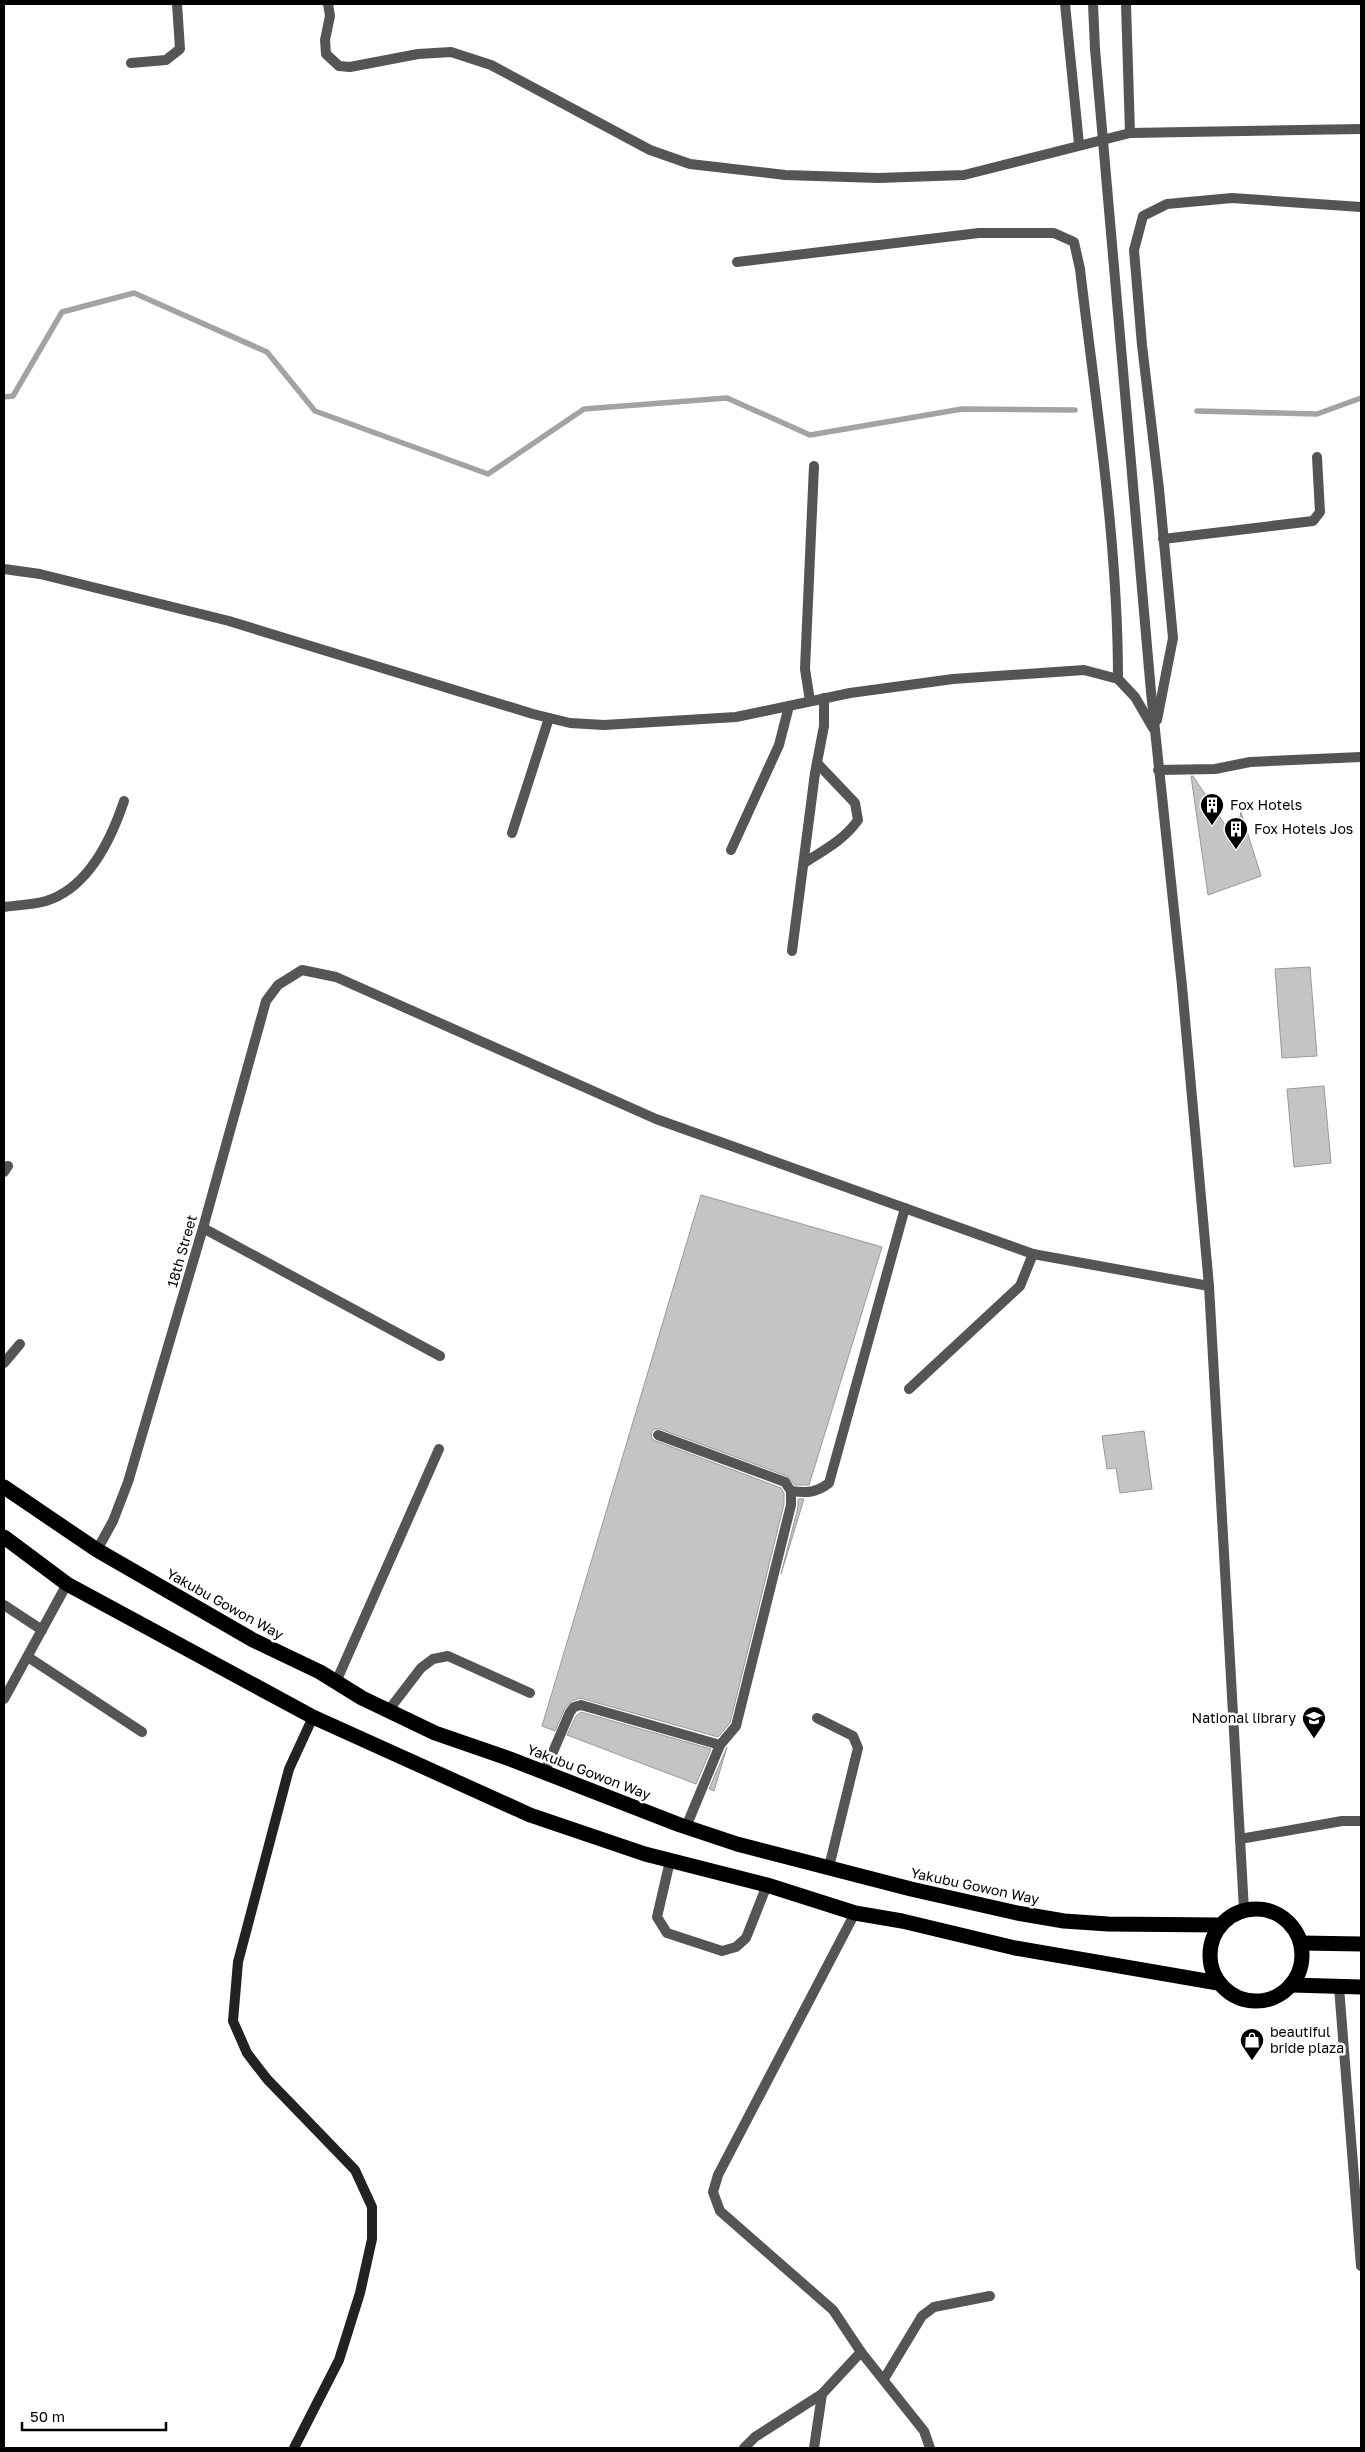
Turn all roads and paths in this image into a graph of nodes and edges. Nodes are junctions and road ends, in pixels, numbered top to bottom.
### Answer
1 (177, 4) edge
2 (328, 4) edge
3 (1065, 4) edge
4 (1093, 4) edge
5 (1126, 4) edge
6 (132, 63) dead end
7 (1361, 130) edge
8 (1130, 133) junction
9 (1079, 144) junction
10 (1361, 208) edge
11 (737, 262) dead end
12 (1318, 457) dead end
13 (814, 466) dead end
14 (1164, 539) junction
15 (4, 569) edge
16 (1118, 679) junction
17 (824, 698) junction
18 (810, 701) junction
19 (789, 706) junction
20 (549, 718) junction
21 (1154, 731) junction
22 (1361, 757) edge
23 (817, 762) junction
24 (1158, 770) junction
25 (124, 801) dead end
26 (512, 833) dead end
27 (731, 850) dead end
28 (804, 862) junction
29 (4, 907) edge
30 (792, 951) dead end
31 (905, 1208) junction
32 (203, 1228) junction
33 (1033, 1254) junction
34 (1209, 1286) junction
35 (20, 1344) dead end
36 (440, 1356) dead end
37 (4, 1363) edge
38 (909, 1389) dead end
39 (658, 1436) dead end
40 (439, 1449) dead end
41 (4, 1487) edge
42 (791, 1491) junction
43 (4, 1537) edge
44 (97, 1550) junction
45 (67, 1584) junction
46 (4, 1605) edge
47 (42, 1630) junction
48 (28, 1657) junction
49 (336, 1682) junction
50 (530, 1693) dead end
51 (4, 1699) edge
52 (388, 1711) junction
53 (313, 1716) junction
54 (817, 1718) dead end
55 (142, 1732) dead end
56 (720, 1745) junction
57 (544, 1772) junction
58 (1361, 1821) edge
59 (686, 1827) junction
60 (1240, 1839) junction
61 (670, 1861) junction
62 (829, 1867) junction
63 (767, 1885) junction
64 (1244, 1910) junction
65 (855, 1913) junction
66 (1220, 1925) junction
67 (1301, 1944) junction
68 (1361, 1944) edge
69 (1218, 1983) junction
70 (1292, 1985) junction
71 (1339, 1987) junction
72 (1361, 1987) edge
73 (1361, 2266) edge
74 (990, 2296) dead end
75 (861, 2352) junction
76 (884, 2379) junction
77 (822, 2394) junction
78 (294, 2448) edge
79 (744, 2448) edge
80 (814, 2448) edge
81 (930, 2448) edge

1 - 6 street
2 - 9 street
3 - 9 street
4 - 21 street
5 - 8 street
7 - 8 street
8 - 9 street
10 - 14 street
11 - 16 street
12 - 14 street
13 - 18 street
14 - 21 street
15 - 20 street
16 - 17 street
16 - 21 street
17 - 18 street
17 - 23 street
18 - 19 street
19 - 20 street
19 - 27 street
20 - 26 street
21 - 24 street
22 - 24 street
23 - 28 street
23 - 28 street
24 - 34 street
25 - 29 street
28 - 30 street
31 - 32 street, 18th Street
31 - 33 street
31 - 42 street
32 - 36 street
32 - 44 street, 18th Street
33 - 34 street
33 - 38 street
34 - 60 street
35 - 37 street
39 - 42 street
40 - 49 street
41 - 44 highway, Yakubu Gowon Way
42 - 56 street
43 - 45 highway
44 - 49 highway, Yakubu Gowon Way
45 - 47 street
45 - 53 highway
46 - 47 street
47 - 48 street
48 - 51 street
48 - 55 street
49 - 52 highway, Yakubu Gowon Way
50 - 52 street
52 - 57 highway, Yakubu Gowon Way
53 - 61 highway
53 - 78 street
54 - 62 street
56 - 57 street
56 - 59 street
57 - 59 highway, Yakubu Gowon Way
58 - 60 street
59 - 62 highway, Yakubu Gowon Way
60 - 64 street
61 - 63 highway
61 - 63 street
62 - 66 highway, Yakubu Gowon Way
63 - 65 highway
64 - 66 highway
64 - 67 highway
65 - 69 highway
65 - 75 street
66 - 69 highway
67 - 68 highway
67 - 70 highway
69 - 70 highway
70 - 71 highway
71 - 72 highway
71 - 73 street
74 - 76 street
75 - 76 street
75 - 77 street
76 - 81 street
77 - 79 street
77 - 80 street

